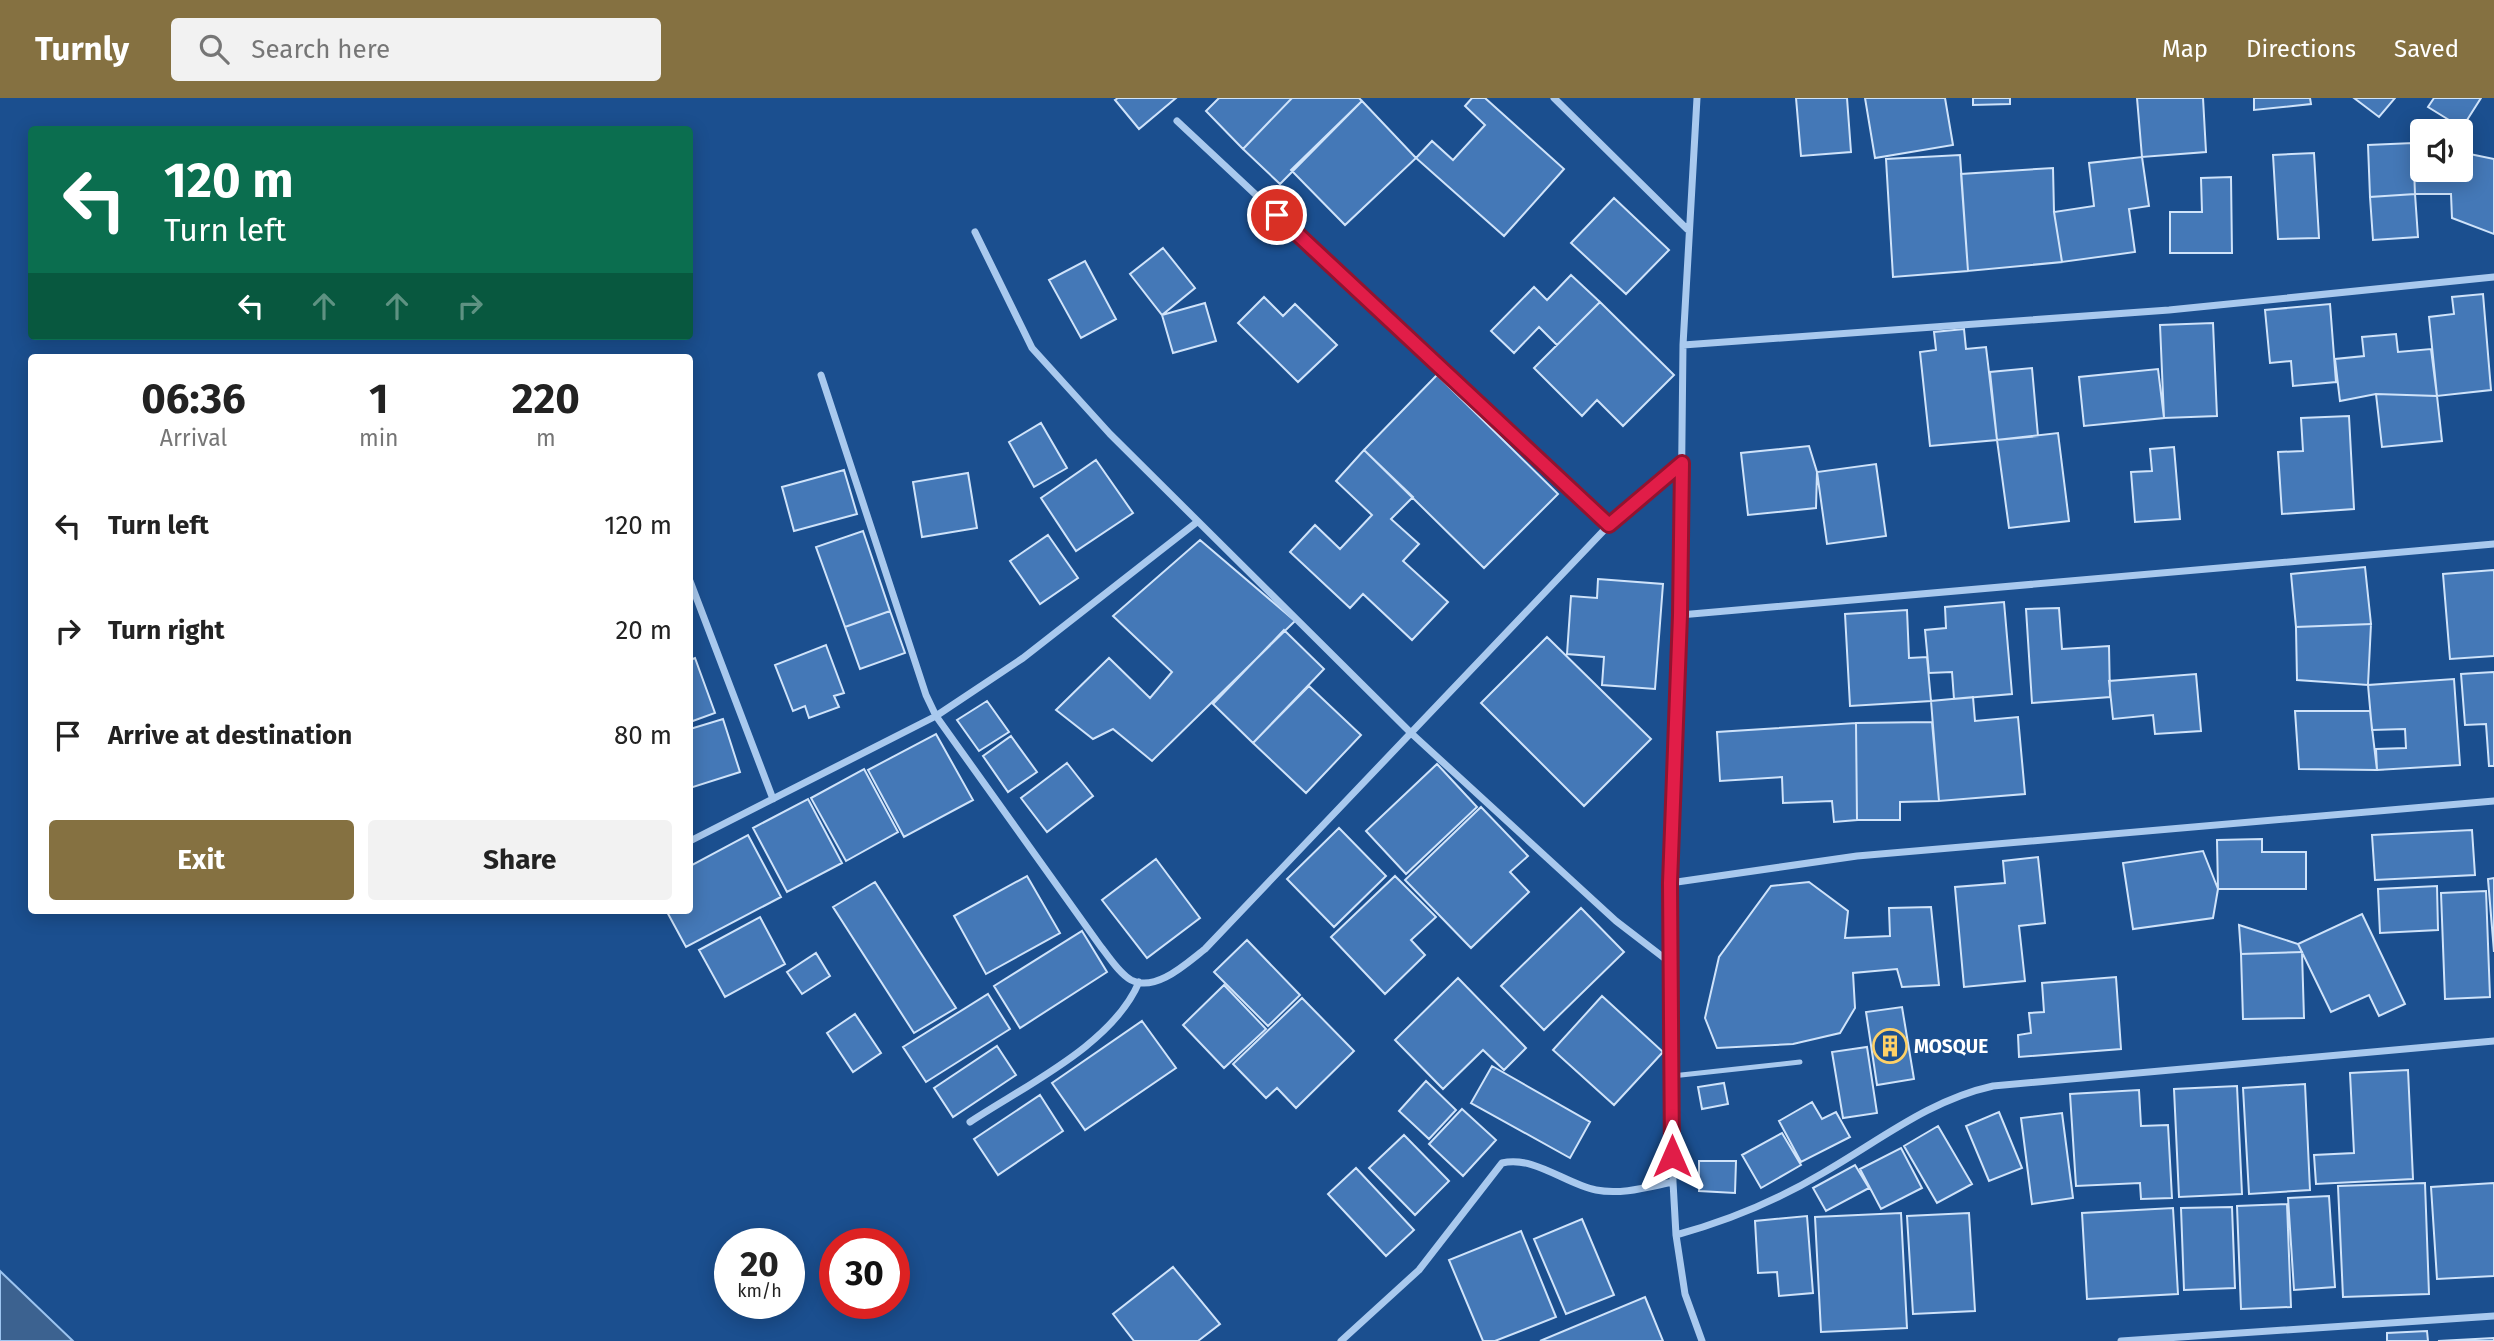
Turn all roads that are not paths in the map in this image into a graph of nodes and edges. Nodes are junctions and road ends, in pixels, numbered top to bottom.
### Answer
1 (1554, 98) edge
2 (1697, 98) edge
3 (1177, 121) dead end
4 (1687, 229) junction
5 (975, 232) dead end
6 (2494, 277) edge
7 (1683, 345) junction
8 (821, 375) dead end
9 (1682, 463) junction
10 (1197, 522) junction
11 (1609, 525) junction
12 (2494, 544) edge
13 (693, 589) edge
14 (1680, 615) junction
15 (936, 716) junction
16 (1411, 733) junction
17 (773, 799) junction
18 (2494, 801) edge
19 (693, 839) edge
20 (1670, 883) junction
21 (1672, 964) junction
22 (1139, 982) junction
23 (2494, 1041) edge
24 (1800, 1062) dead end
25 (1672, 1076) junction
26 (970, 1122) dead end
27 (1672, 1182) junction
28 (1676, 1235) junction
29 (2494, 1316) edge
30 (1341, 1341) edge
31 (1702, 1341) edge
32 (2121, 1341) edge

1 - 4 street
2 - 4 street
3 - 11 street
4 - 7 street
5 - 10 street
6 - 7 street
7 - 9 street
8 - 15 street
9 - 11 street
9 - 14 street
10 - 15 street
10 - 16 street
11 - 16 street
12 - 14 street
13 - 17 street
14 - 20 street
15 - 17 street
15 - 22 street
16 - 21 street
16 - 22 street
17 - 19 street
18 - 20 street
20 - 21 street
21 - 25 street
22 - 26 street
23 - 28 street
24 - 25 lane
25 - 27 street
27 - 28 street
27 - 30 street
28 - 31 street
29 - 32 street

